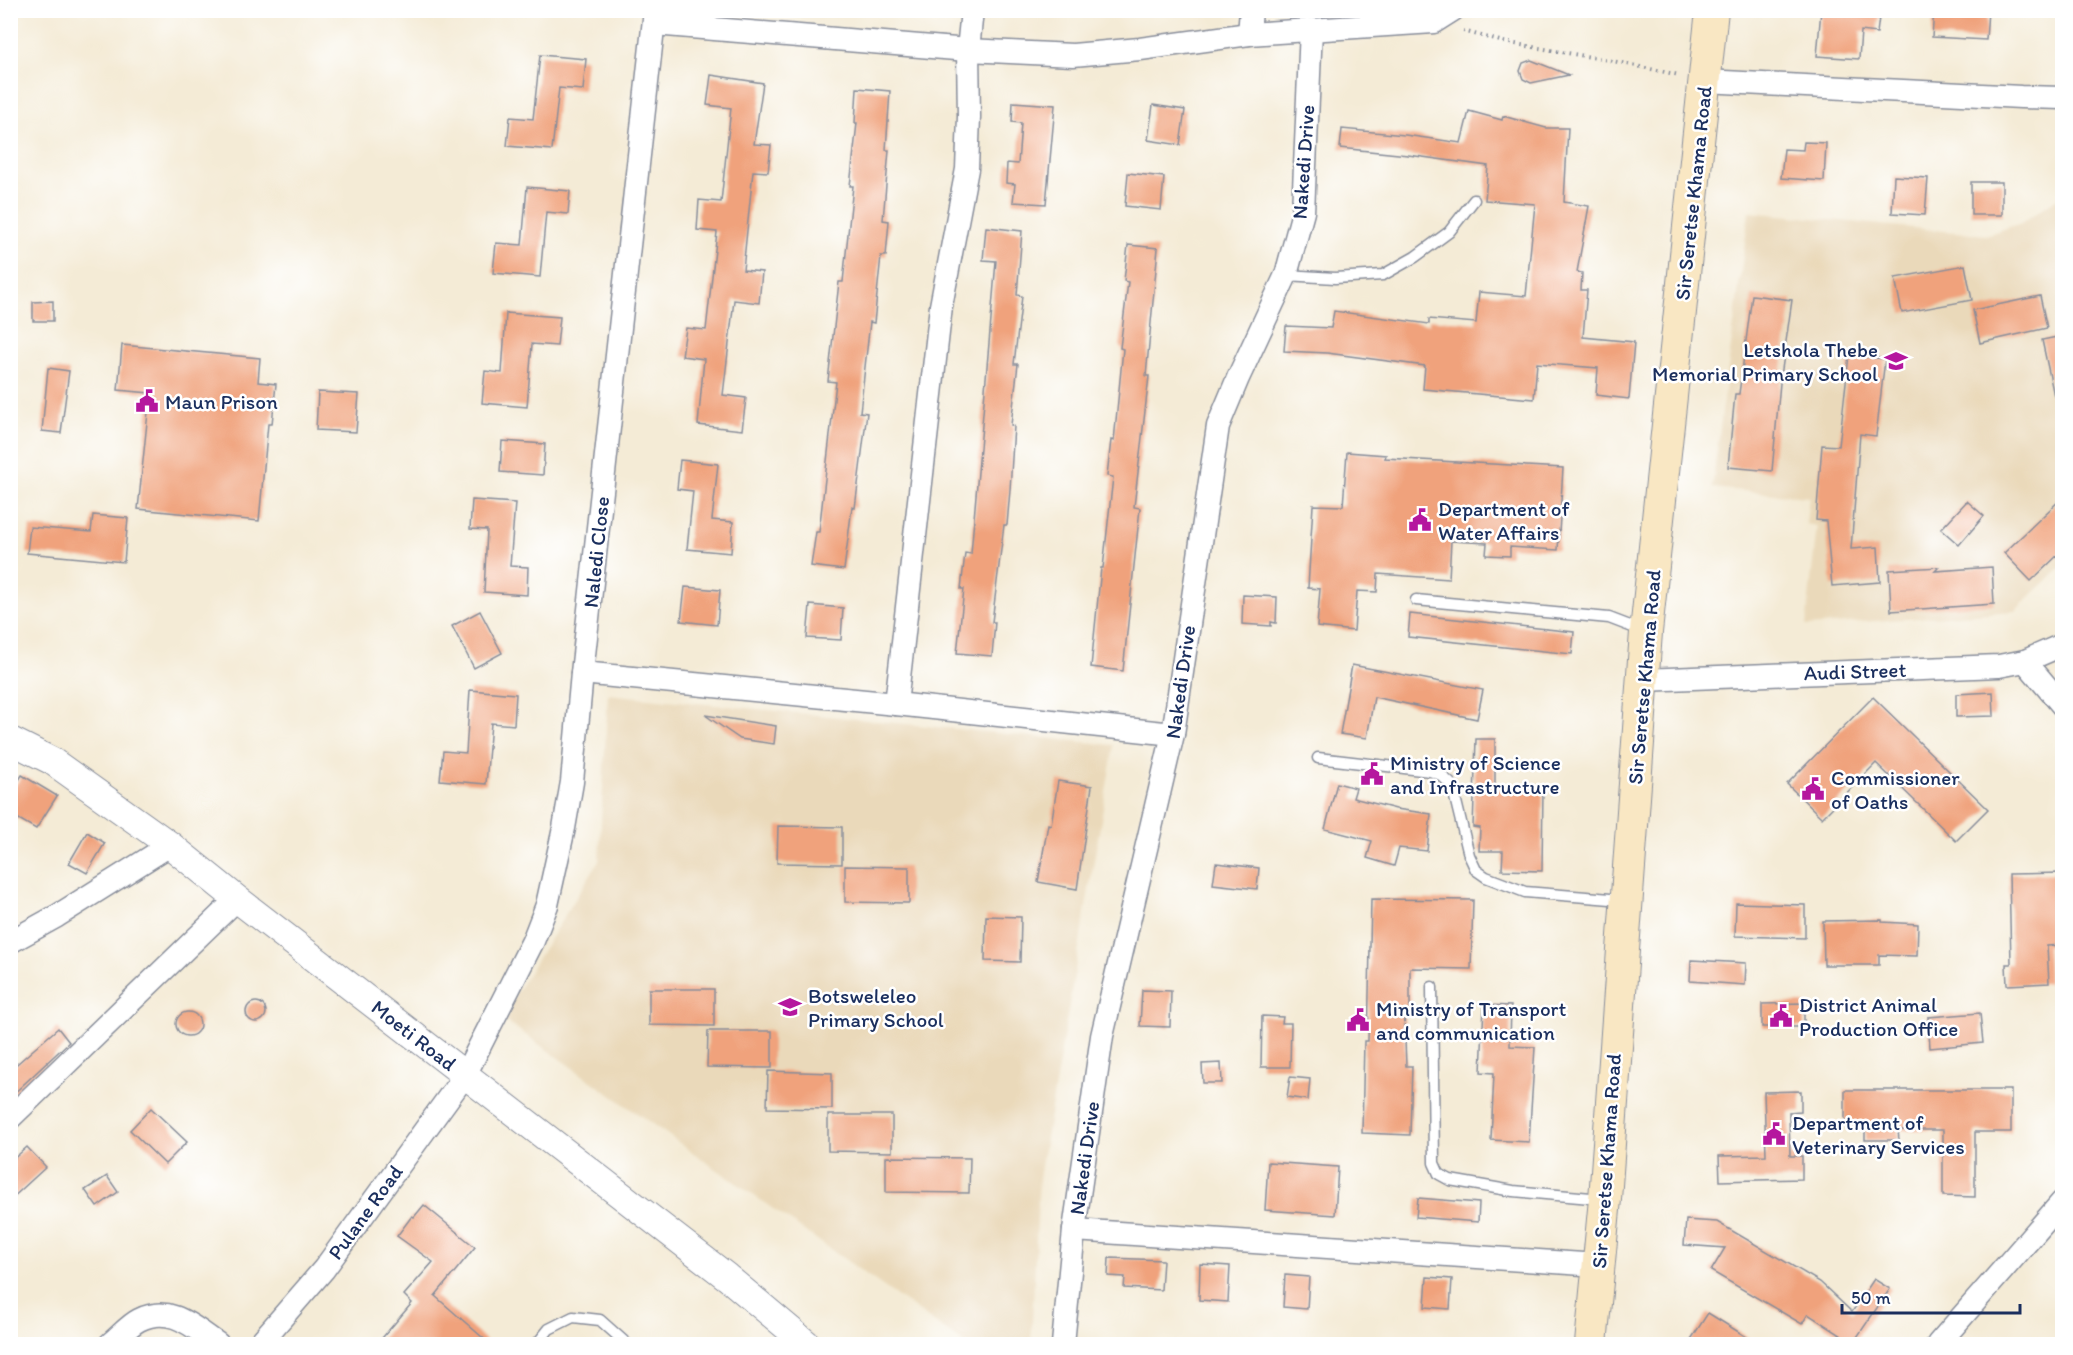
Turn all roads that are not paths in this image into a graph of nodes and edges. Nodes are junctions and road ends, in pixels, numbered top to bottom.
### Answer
1 (972, 10) edge
2 (1251, 10) edge
3 (1453, 10) edge
4 (1712, 10) edge
5 (654, 17) edge
6 (1311, 29) junction
7 (1249, 34) junction
8 (968, 50) junction
9 (1705, 81) junction
10 (2062, 98) edge
11 (1474, 200) dead end
12 (1286, 275) junction
13 (1416, 600) dead end
14 (1646, 632) junction
15 (2062, 645) edge
16 (2025, 661) junction
17 (582, 673) junction
18 (1644, 680) junction
19 (897, 704) junction
20 (2062, 705) edge
21 (1173, 734) junction
22 (10, 740) edge
23 (1318, 758) dead end
24 (170, 845) junction
25 (237, 899) junction
26 (1626, 900) junction
27 (10, 942) edge
28 (1432, 987) dead end
29 (465, 1075) junction
30 (10, 1118) edge
31 (1605, 1199) junction
32 (2062, 1202) edge
33 (1074, 1230) junction
34 (1598, 1265) junction
35 (110, 1344) edge
36 (218, 1344) edge
37 (259, 1344) edge
38 (537, 1344) edge
39 (627, 1344) edge
40 (807, 1344) edge
41 (1063, 1344) edge
42 (1591, 1344) edge
43 (1938, 1344) edge

1 - 8 street
2 - 7 street
3 - 6 street
4 - 9 main road, Sir Seretse Khama Road
5 - 8 street
5 - 17 street, Naledi Close
6 - 7 street
6 - 12 street, Nakedi Drive
7 - 8 street
8 - 19 street
9 - 10 street
9 - 14 main road, Sir Seretse Khama Road
11 - 12 lane
12 - 21 street, Nakedi Drive
13 - 14 lane
14 - 18 main road, Sir Seretse Khama Road
15 - 16 street, Audi Street
16 - 18 street, Audi Street
16 - 20 street
17 - 19 street
17 - 29 street, Naledi Close
18 - 26 main road, Sir Seretse Khama Road
19 - 21 street
21 - 33 street, Nakedi Drive
22 - 24 street, Moeti Road
23 - 26 lane
24 - 25 street, Moeti Road
24 - 27 street
25 - 29 street, Moeti Road
25 - 30 street
26 - 31 main road, Sir Seretse Khama Road
28 - 31 lane
29 - 37 street, Pulane Road
29 - 40 street, Moeti Road
31 - 34 main road, Sir Seretse Khama Road
32 - 43 street
33 - 34 street
33 - 41 street, Nakedi Drive
34 - 42 main road, Sir Seretse Khama Road
35 - 36 street
38 - 39 lane

